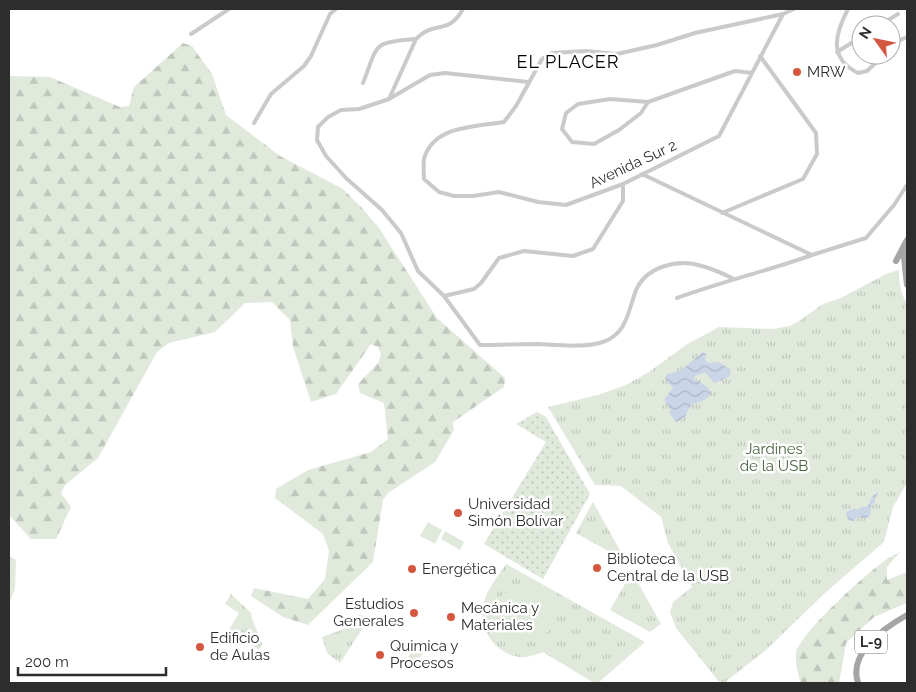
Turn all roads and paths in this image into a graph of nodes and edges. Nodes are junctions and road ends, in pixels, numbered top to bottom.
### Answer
1 (229, 9) edge
2 (336, 9) edge
3 (463, 9) edge
4 (794, 9) edge
5 (848, 9) edge
6 (783, 14) junction
7 (191, 34) dead end
8 (416, 40) junction
9 (851, 43) edge
10 (837, 52) junction
11 (760, 56) junction
12 (873, 65) edge
13 (752, 73) junction
14 (528, 82) junction
15 (364, 83) dead end
16 (389, 100) junction
17 (648, 102) junction
18 (254, 123) dead end
19 (642, 174) junction
20 (623, 184) junction
21 (907, 185) edge
22 (721, 213) junction
23 (907, 240) edge
24 (907, 247) edge
25 (812, 256) junction
26 (896, 261) dead end
27 (734, 279) junction
28 (906, 282) edge
29 (444, 296) junction
30 (677, 298) dead end
31 (907, 615) edge
32 (858, 683) edge

1 - 7 street
2 - 18 street
3 - 8 street
4 - 6 street
5 - 10 street
6 - 11 street, Avenida Sur 2
6 - 14 street
8 - 15 street
8 - 16 street
9 - 10 street
10 - 12 street
11 - 13 street, Avenida Sur 2
11 - 22 street
13 - 17 street
13 - 19 street, Avenida Sur 2
14 - 16 street
14 - 20 street, Avenida Sur 2
16 - 29 street
17 - 17 street
19 - 20 street, Avenida Sur 2
19 - 22 street
20 - 29 street
21 - 25 street
22 - 25 street
23 - 26 main road
24 - 28 main road
25 - 27 street
27 - 29 street
27 - 30 street
31 - 32 main road, L-9

